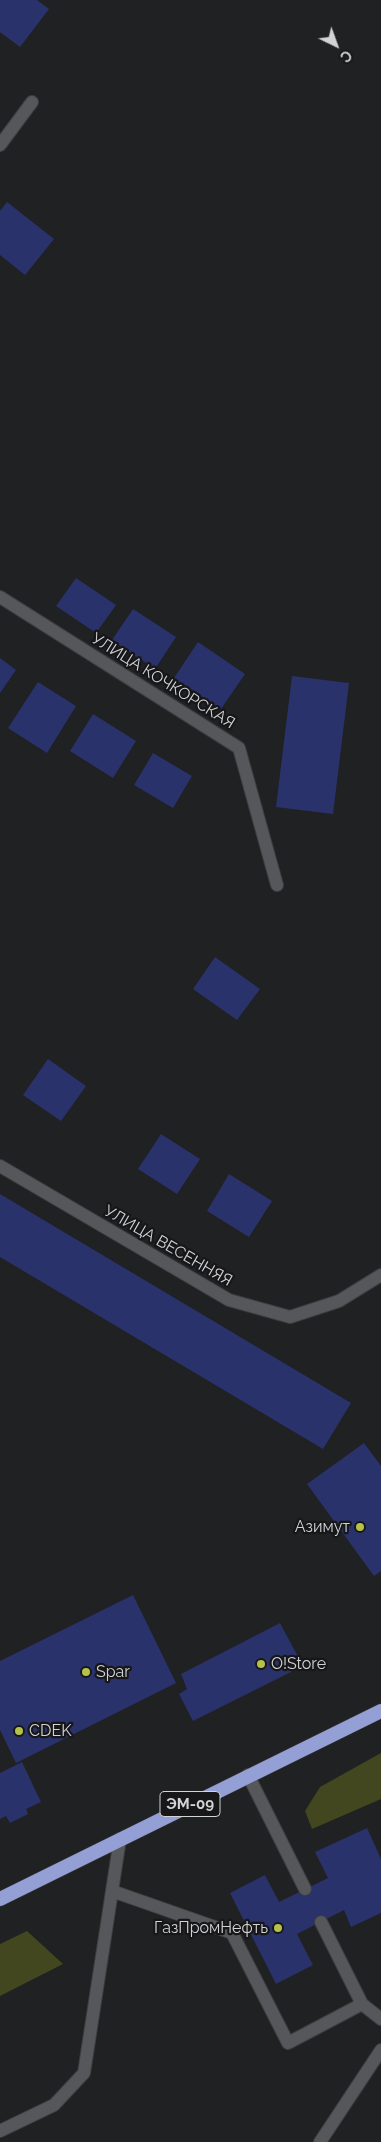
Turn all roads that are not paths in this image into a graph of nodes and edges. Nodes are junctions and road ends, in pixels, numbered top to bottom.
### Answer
1 (32, 102) dead end
2 (0, 145) edge
3 (0, 597) edge
4 (277, 885) dead end
5 (0, 1166) edge
6 (381, 1275) edge
7 (381, 1711) edge
8 (248, 1775) junction
9 (120, 1839) junction
10 (305, 1889) dead end
11 (112, 1891) junction
12 (0, 1899) edge
13 (321, 1922) dead end
14 (362, 2004) junction
15 (381, 2019) edge
16 (381, 2050) edge
17 (0, 2131) edge
18 (320, 2142) edge

1 - 2 street
3 - 4 street, УЛИЦА КОЧКОРСКАЯ
5 - 6 street, УЛИЦА ВЕСЕННЯЯ
7 - 8 highway, ЭМ-09
8 - 9 highway, ЭМ-09
8 - 10 street
9 - 11 street
9 - 12 highway, ЭМ-09
11 - 14 street
11 - 17 street
13 - 14 street
14 - 15 street
16 - 18 street

